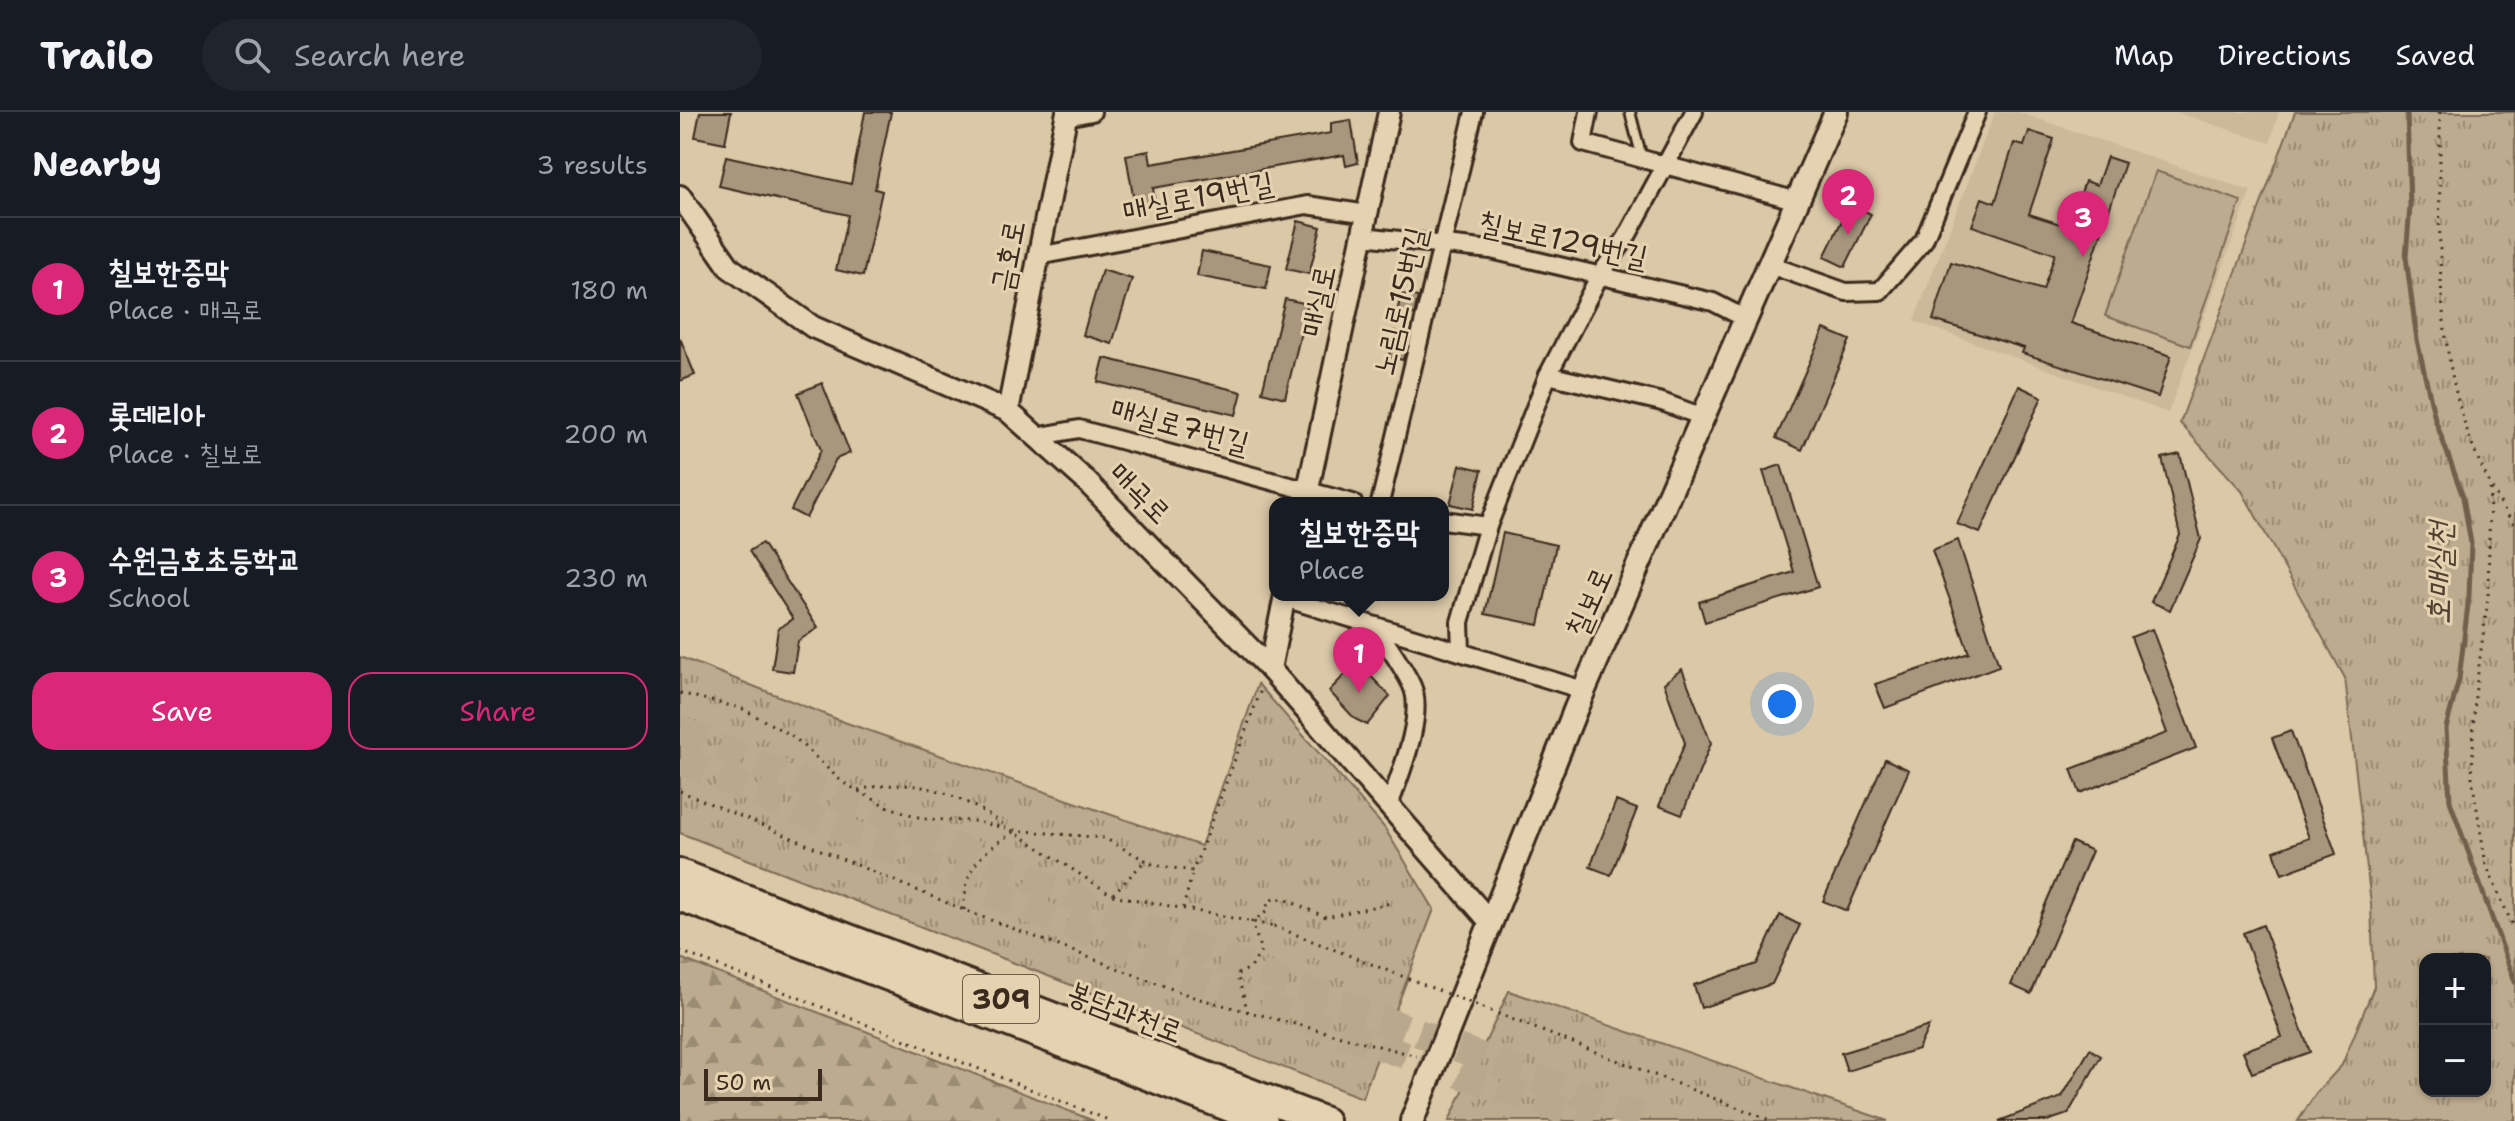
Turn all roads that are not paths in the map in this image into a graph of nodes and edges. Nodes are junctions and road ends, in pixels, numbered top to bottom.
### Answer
1 (1092, 112) edge
2 (1389, 112) edge
3 (1474, 112) edge
4 (1589, 112) edge
5 (1630, 112) edge
6 (1694, 112) edge
7 (1836, 112) edge
8 (1977, 112) edge
9 (1066, 114) edge
10 (1643, 159) junction
11 (1663, 164) junction
12 (680, 196) edge
13 (1798, 201) junction
14 (1368, 214) junction
15 (1363, 236) junction
16 (1442, 245) junction
17 (1038, 256) junction
18 (1770, 265) junction
19 (1600, 275) junction
20 (1746, 319) junction
21 (1548, 375) junction
22 (1008, 411) junction
23 (1703, 417) junction
24 (1036, 437) junction
25 (1307, 496) edge
26 (1381, 497) edge
27 (1449, 521) edge
28 (1488, 526) junction
29 (1284, 601) edge
30 (1300, 601) edge
31 (1376, 626) junction
32 (1461, 652) junction
33 (1270, 669) junction
34 (1583, 690) junction
35 (1390, 803) junction
36 (680, 873) edge
37 (680, 897) edge
38 (1491, 923) junction
39 (1264, 1121) edge
40 (1325, 1121) edge
41 (1412, 1121) edge

1 - 9 street
2 - 14 street, 매실로
3 - 16 street, 노림로15번길
4 - 10 street
5 - 10 lane
6 - 11 street
7 - 13 main road, 칠보로
8 - 18 street
9 - 17 street, 금호로
10 - 11 street
11 - 13 street
11 - 19 street
12 - 22 street, 매곡로
13 - 18 main road, 칠보로
14 - 15 street, 매실로
14 - 17 street, 매실로19번길
15 - 16 street, 칠보로129번길
15 - 25 street, 매실로
16 - 19 street, 칠보로129번길
16 - 26 street, 노림로15번길
17 - 22 street, 금호로
18 - 20 main road, 칠보로
19 - 20 street, 칠보로129번길
19 - 21 street
20 - 23 main road, 칠보로
21 - 23 street
21 - 28 street
22 - 24 street, 매곡로
23 - 34 main road, 칠보로
24 - 25 street, 매실로7번길
24 - 33 street, 매곡로
27 - 28 street
28 - 32 street
29 - 33 street
30 - 31 street
31 - 32 street
31 - 35 street
32 - 34 street
33 - 35 street, 매곡로
34 - 38 main road, 칠보로
35 - 38 street, 매곡로
36 - 40 highway, 봉담과천로 / 309
37 - 39 highway, 봉담과천로 / 309
38 - 41 main road, 칠보로

